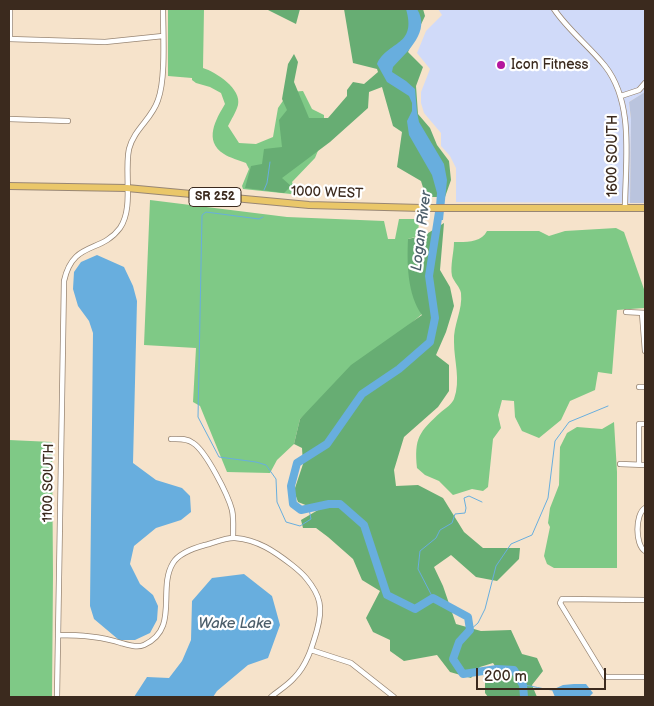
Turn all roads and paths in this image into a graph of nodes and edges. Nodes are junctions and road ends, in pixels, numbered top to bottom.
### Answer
1 (10, 9) edge
2 (163, 9) edge
3 (554, 9) edge
4 (162, 36) junction
5 (9, 39) edge
6 (645, 83) edge
7 (621, 96) junction
8 (9, 119) edge
9 (68, 121) dead end
10 (9, 186) edge
11 (127, 188) junction
12 (625, 208) junction
13 (645, 208) edge
14 (626, 312) dead end
15 (644, 313) edge
16 (645, 352) edge
17 (639, 387) dead end
18 (645, 387) edge
19 (645, 424) edge
20 (170, 439) dead end
21 (620, 464) dead end
22 (639, 464) junction
23 (645, 464) edge
24 (643, 509) edge
25 (233, 538) junction
26 (644, 551) edge
27 (645, 600) edge
28 (58, 635) junction
29 (311, 650) junction
30 (645, 677) edge
31 (56, 697) edge
32 (271, 697) edge
33 (394, 697) edge

1 - 5 street
2 - 4 street
3 - 7 street, 1600 SOUTH
4 - 5 street
4 - 11 street
6 - 7 street
7 - 12 street, 1600 SOUTH
8 - 9 street
10 - 11 main road, 1000 WEST / SR 252
11 - 12 main road, 1000 WEST / SR 252
11 - 28 street, 1100 SOUTH
12 - 13 main road, 1000 WEST / SR 252
14 - 15 street
15 - 16 street
17 - 18 street
19 - 22 street
20 - 25 street
21 - 22 street
22 - 23 street
24 - 26 street
25 - 28 street
25 - 29 street
27 - 30 street
28 - 31 street, 1100 SOUTH
29 - 32 street
29 - 33 street

